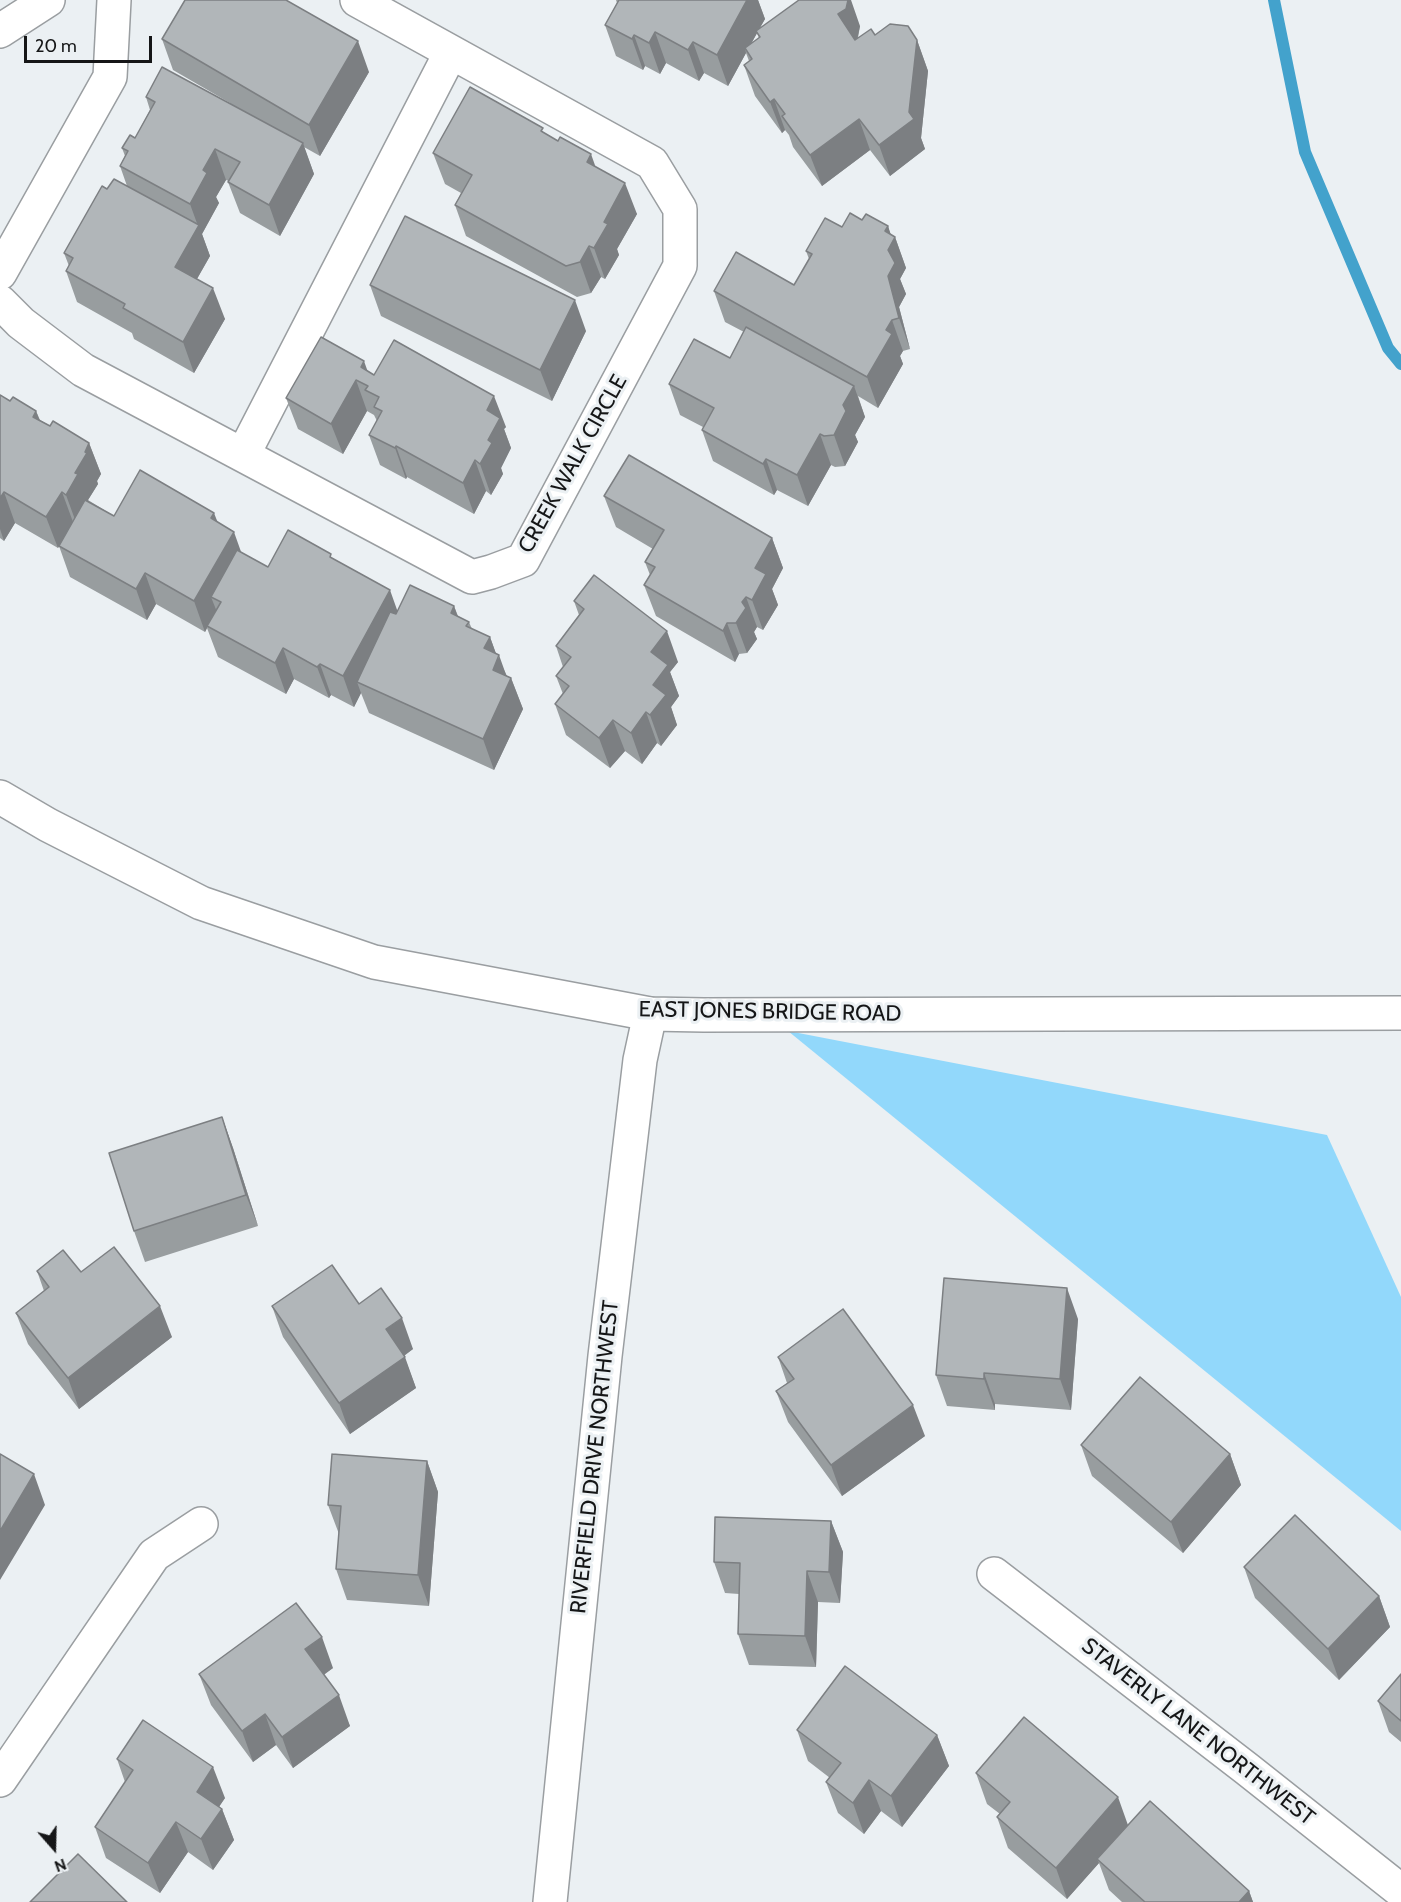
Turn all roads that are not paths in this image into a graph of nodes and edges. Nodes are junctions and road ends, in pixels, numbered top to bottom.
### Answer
1 (48, 0) edge
2 (114, 0) edge
3 (357, 0) edge
4 (0, 32) edge
5 (452, 52) junction
6 (0, 273) edge
7 (0, 302) edge
8 (243, 455) junction
9 (0, 797) edge
10 (1401, 1013) edge
11 (650, 1014) junction
12 (201, 1524) dead end
13 (994, 1574) dead end
14 (0, 1780) edge
15 (1401, 1891) edge
16 (550, 1902) edge

1 - 4 street
2 - 6 street
3 - 5 street, CREEK WALK CIRCLE
5 - 8 street
5 - 8 street, CREEK WALK CIRCLE
7 - 8 street, CREEK WALK CIRCLE
9 - 11 street, EAST JONES BRIDGE ROAD
10 - 11 street, EAST JONES BRIDGE ROAD
11 - 16 street, RIVERFIELD DRIVE NORTHWEST
12 - 14 street
13 - 15 street, STAVERLY LANE NORTHWEST

